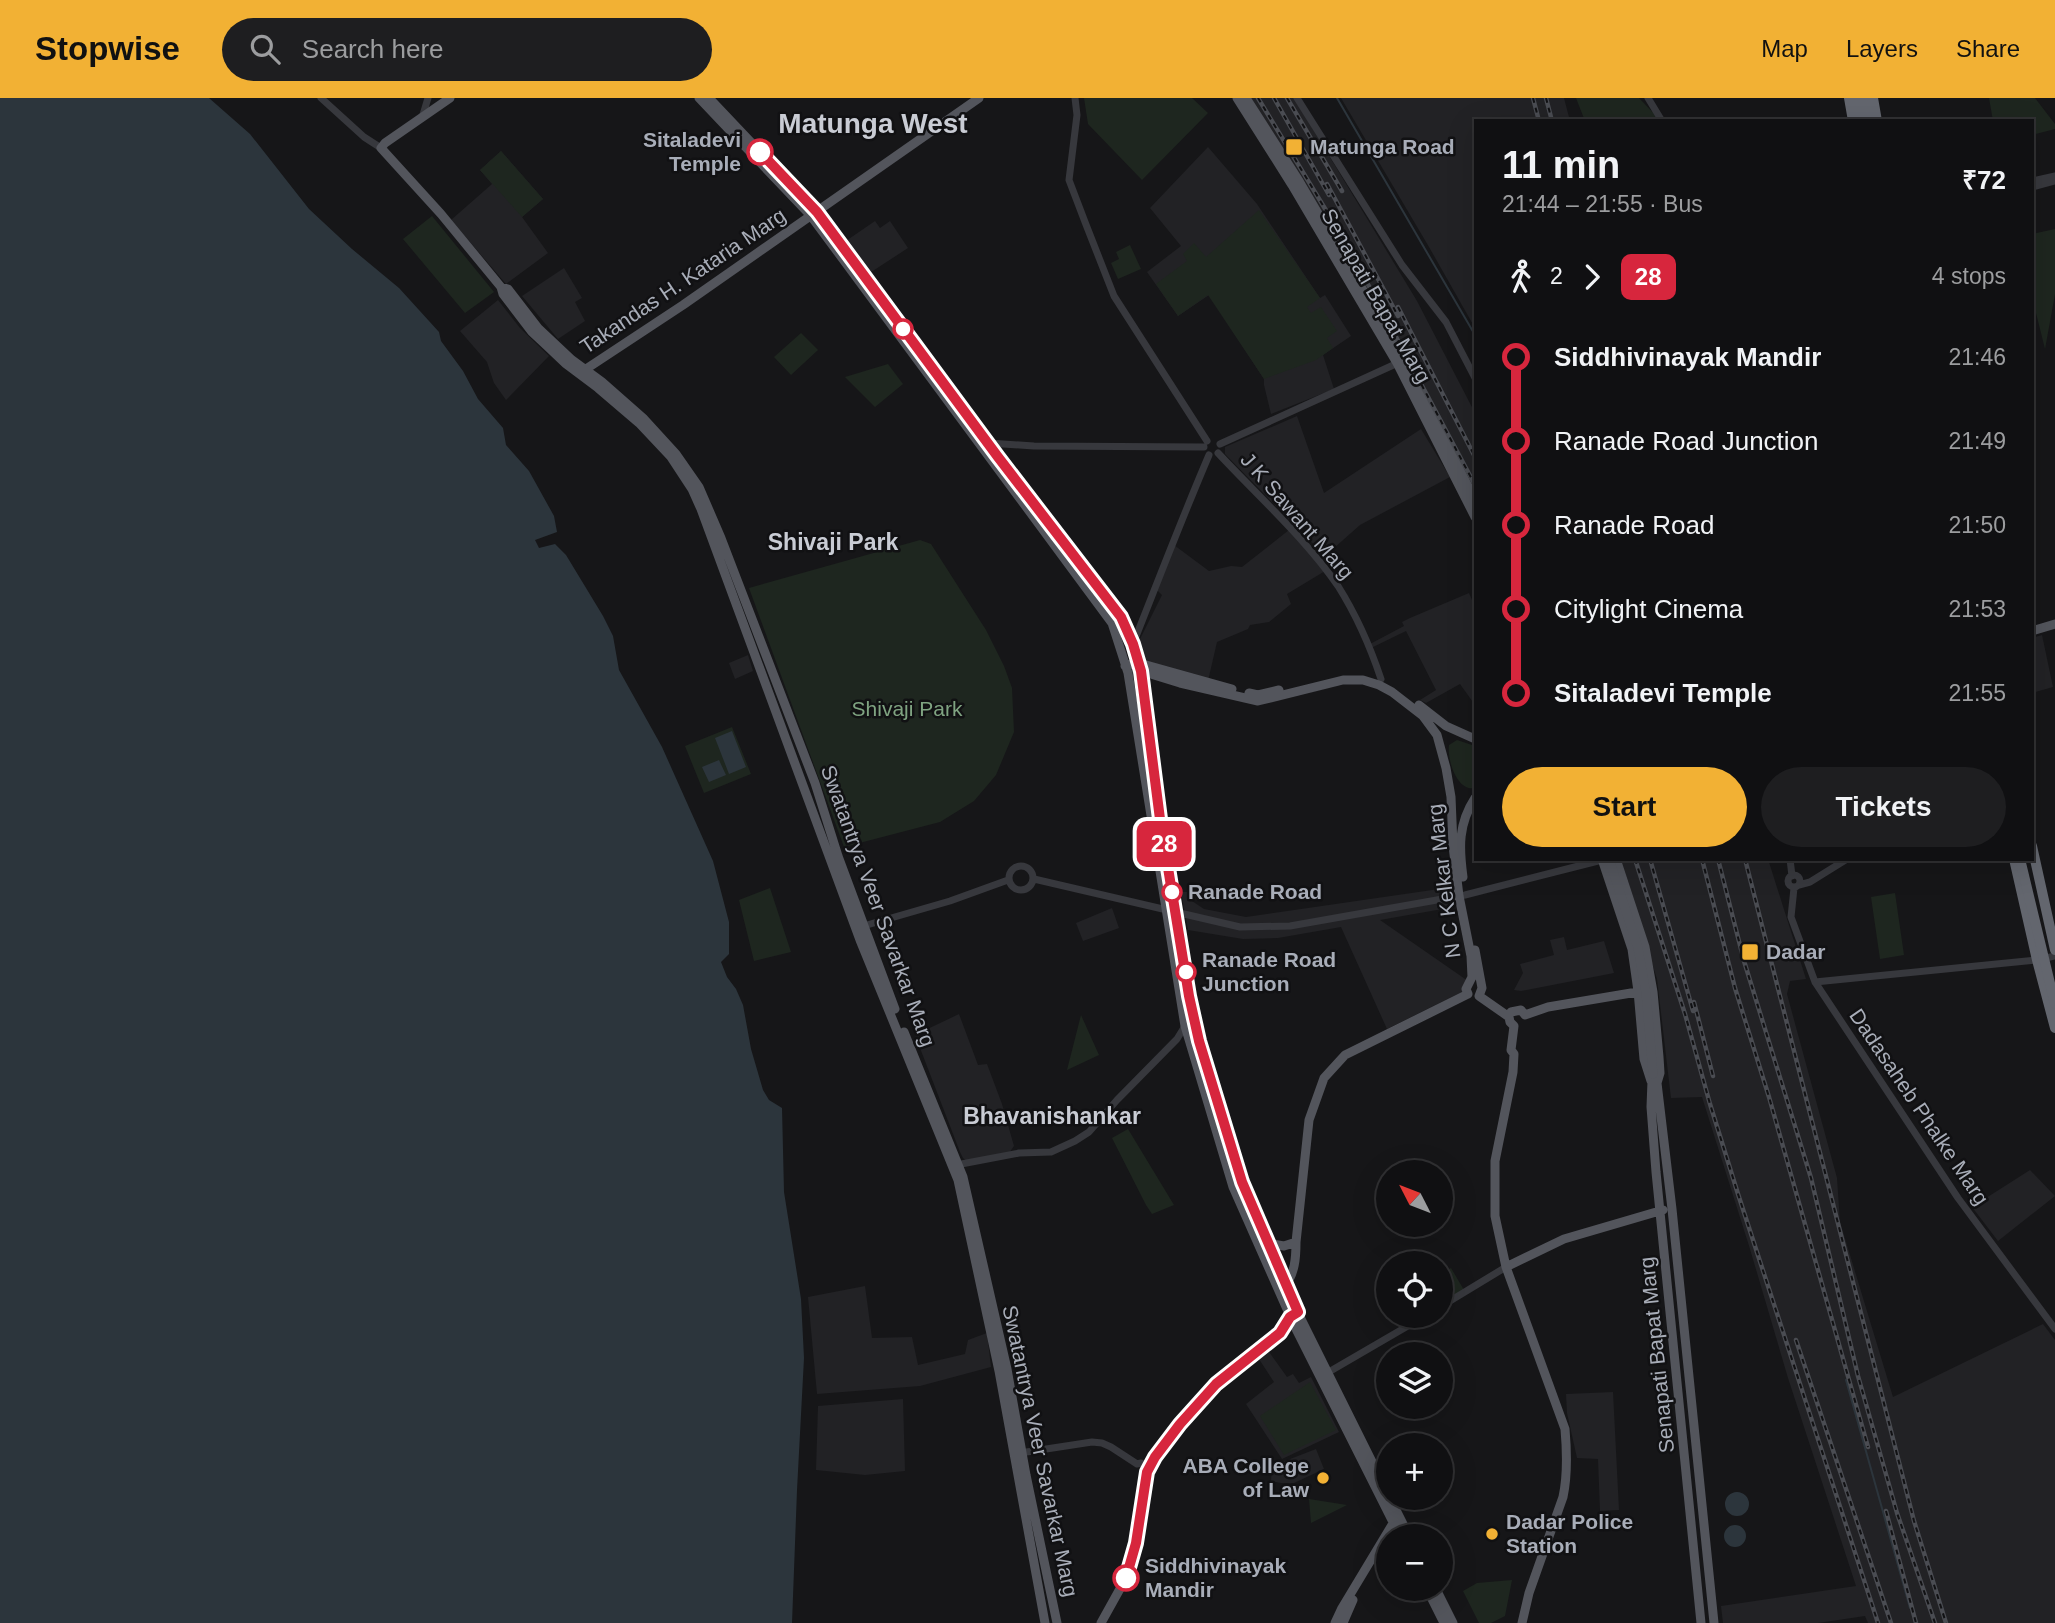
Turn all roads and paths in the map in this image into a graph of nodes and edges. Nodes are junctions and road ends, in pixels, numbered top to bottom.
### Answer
1 (321, 98) edge
2 (428, 98) edge
3 (450, 98) edge
4 (699, 98) edge
5 (709, 98) edge
6 (979, 98) edge
7 (1075, 98) edge
8 (1237, 98) edge
9 (1246, 98) edge
10 (1297, 98) edge
11 (1648, 98) edge
12 (1849, 98) edge
13 (1857, 98) edge
14 (1866, 98) edge
15 (1873, 98) edge
16 (1252, 115) junction
17 (421, 118) junction
18 (1661, 119) edge
19 (1853, 119) edge
20 (1861, 119) edge
21 (1870, 119) edge
22 (1877, 119) edge
23 (381, 148) junction
24 (2055, 178) edge
25 (2034, 183) edge
26 (814, 214) junction
27 (605, 356) junction
28 (1401, 362) junction
29 (583, 372) junction
30 (1474, 376) edge
31 (602, 382) junction
32 (976, 439) junction
33 (965, 442) dead end
34 (988, 443) junction
35 (1205, 444) junction
36 (1220, 444) junction
37 (1010, 445) junction
38 (1218, 453) junction
39 (1209, 455) junction
40 (998, 457) junction
41 (1474, 498) edge
42 (1474, 515) edge
43 (2055, 624) edge
44 (2034, 630) edge
45 (1133, 644) junction
46 (1140, 667) junction
47 (1127, 669) junction
48 (1381, 679) junction
49 (1460, 733) junction
50 (1474, 739) edge
51 (1442, 751) junction
52 (1451, 797) junction
53 (1474, 799) edge
54 (1474, 800) edge
55 (1598, 861) edge
56 (1602, 861) edge
57 (1610, 861) edge
58 (1617, 861) edge
59 (1790, 861) edge
60 (1844, 861) edge
61 (2031, 861) edge
62 (2016, 863) edge
63 (1034, 879) junction
64 (1009, 882) junction
65 (1797, 886) junction
66 (1462, 896) junction
67 (1171, 911) junction
68 (861, 927) junction
69 (2055, 950) edge
70 (2055, 956) edge
71 (2036, 960) junction
72 (2055, 978) edge
73 (1815, 982) junction
74 (1481, 991) junction
75 (1638, 991) junction
76 (1653, 992) junction
77 (1468, 994) junction
78 (2055, 1004) edge
79 (1510, 1014) junction
80 (1525, 1015) junction
81 (1185, 1026) junction
82 (1517, 1026) junction
83 (2055, 1028) edge
84 (1654, 1083) junction
85 (955, 1165) junction
86 (1668, 1174) junction
87 (1657, 1176) junction
88 (1672, 1209) junction
89 (1660, 1210) junction
90 (1267, 1242) junction
91 (1296, 1244) junction
92 (1678, 1266) junction
93 (1506, 1267) junction
94 (1666, 1268) junction
95 (1679, 1282) junction
96 (1668, 1283) junction
97 (1281, 1285) junction
98 (1453, 1299) edge
99 (1296, 1318) junction
100 (1404, 1328) edge
101 (2055, 1329) edge
102 (1327, 1373) junction
103 (1019, 1453) junction
104 (1145, 1468) junction
105 (1376, 1470) edge
106 (1396, 1524) edge
107 (1376, 1558) edge
108 (1376, 1564) edge
109 (1433, 1601) edge
110 (1442, 1601) edge
111 (1045, 1623) edge
112 (1057, 1623) edge
113 (1101, 1623) edge
114 (1335, 1623) edge
115 (1343, 1623) edge
116 (1444, 1623) edge
117 (1453, 1623) edge
118 (1522, 1623) edge
119 (1701, 1623) edge
120 (1714, 1623) edge

1 - 23 street, Swatantrya Veer Savarkar Marg
2 - 17 street
3 - 17 main road
4 - 26 main road
5 - 26 main road
6 - 26 main road, Takandas H. Kataria Marg
7 - 35 street
8 - 16 main road, Senapati Bapat Marg
9 - 16 main road, Senapati Bapat Marg
10 - 30 street
11 - 18 street
12 - 19 highway
13 - 20 highway
14 - 21 highway
15 - 22 highway
16 - 28 main road, Senapati Bapat Marg
17 - 23 main road
23 - 29 main road, Swatantrya Veer Savarkar Marg
24 - 25 street
26 - 27 main road, Takandas H. Kataria Marg
26 - 32 main road
26 - 34 main road
27 - 29 main road, Takandas H. Kataria Marg
27 - 31 main road
28 - 36 street
28 - 41 main road, Senapati Bapat Marg
28 - 42 main road, Senapati Bapat Marg
29 - 31 main road, Swatantrya Veer Savarkar Marg
29 - 68 main road, Swatantrya Veer Savarkar Marg
31 - 68 main road, Swatantrya Veer Savarkar Marg
32 - 33 main road
32 - 47 main road
34 - 37 street
34 - 40 main road
35 - 36 street
35 - 37 street
35 - 39 street
36 - 38 street
37 - 40 street
38 - 39 street
38 - 48 street, J K Sawant Marg
39 - 45 street
40 - 45 main road
43 - 44 main road
45 - 46 main road
46 - 47 main road, N C Kelkar Marg
46 - 48 main road, N C Kelkar Marg
46 - 51 main road, N C Kelkar Marg
46 - 67 main road
47 - 67 main road
48 - 49 main road, N C Kelkar Marg
49 - 50 main road, N C Kelkar Marg
49 - 51 main road
51 - 52 main road, N C Kelkar Marg
52 - 53 main road
52 - 66 main road, N C Kelkar Marg
54 - 66 main road, N C Kelkar Marg
55 - 66 street
56 - 75 main road
57 - 84 main road, bridge
58 - 76 main road
59 - 65 street
60 - 65 street
61 - 62 highway
61 - 69 highway
61 - 72 highway
62 - 71 highway
62 - 78 highway, bridge
63 - 64 street
63 - 64 street
63 - 67 street
64 - 68 street
65 - 73 street, Dadasaheb Phalke Marg
66 - 67 street
66 - 74 main road, N C Kelkar Marg
66 - 77 main road, N C Kelkar Marg
67 - 81 main road
67 - 90 main road
68 - 85 main road, Swatantrya Veer Savarkar Marg
68 - 85 main road, Swatantrya Veer Savarkar Marg
70 - 71 street
71 - 73 street
71 - 83 highway
73 - 101 street, Dadasaheb Phalke Marg
74 - 77 main road
74 - 79 main road
75 - 76 main road
75 - 80 main road
75 - 84 main road
76 - 84 main road
77 - 91 main road
79 - 80 main road
79 - 82 main road
80 - 82 main road
81 - 85 street
81 - 97 main road
82 - 93 main road
84 - 86 main road, Senapati Bapat Marg
84 - 87 main road, Senapati Bapat Marg
85 - 103 main road, Swatantrya Veer Savarkar Marg
86 - 87 main road
86 - 88 main road, Senapati Bapat Marg
87 - 89 main road, Senapati Bapat Marg
88 - 89 main road
88 - 92 main road, Senapati Bapat Marg
89 - 93 main road
89 - 94 main road, Senapati Bapat Marg
90 - 91 main road
90 - 97 main road
91 - 97 main road
92 - 94 main road
92 - 95 main road, Senapati Bapat Marg
93 - 98 street
93 - 118 main road
94 - 96 main road, Senapati Bapat Marg
95 - 96 main road
95 - 120 main road, Senapati Bapat Marg
96 - 119 main road, Senapati Bapat Marg
97 - 99 main road
99 - 102 main road
99 - 104 main road
99 - 106 main road
100 - 102 street
102 - 105 main road
103 - 104 street
103 - 111 main road, Swatantrya Veer Savarkar Marg
103 - 112 main road, Swatantrya Veer Savarkar Marg
104 - 113 main road
107 - 114 main road
108 - 115 main road
109 - 116 main road
110 - 117 main road

